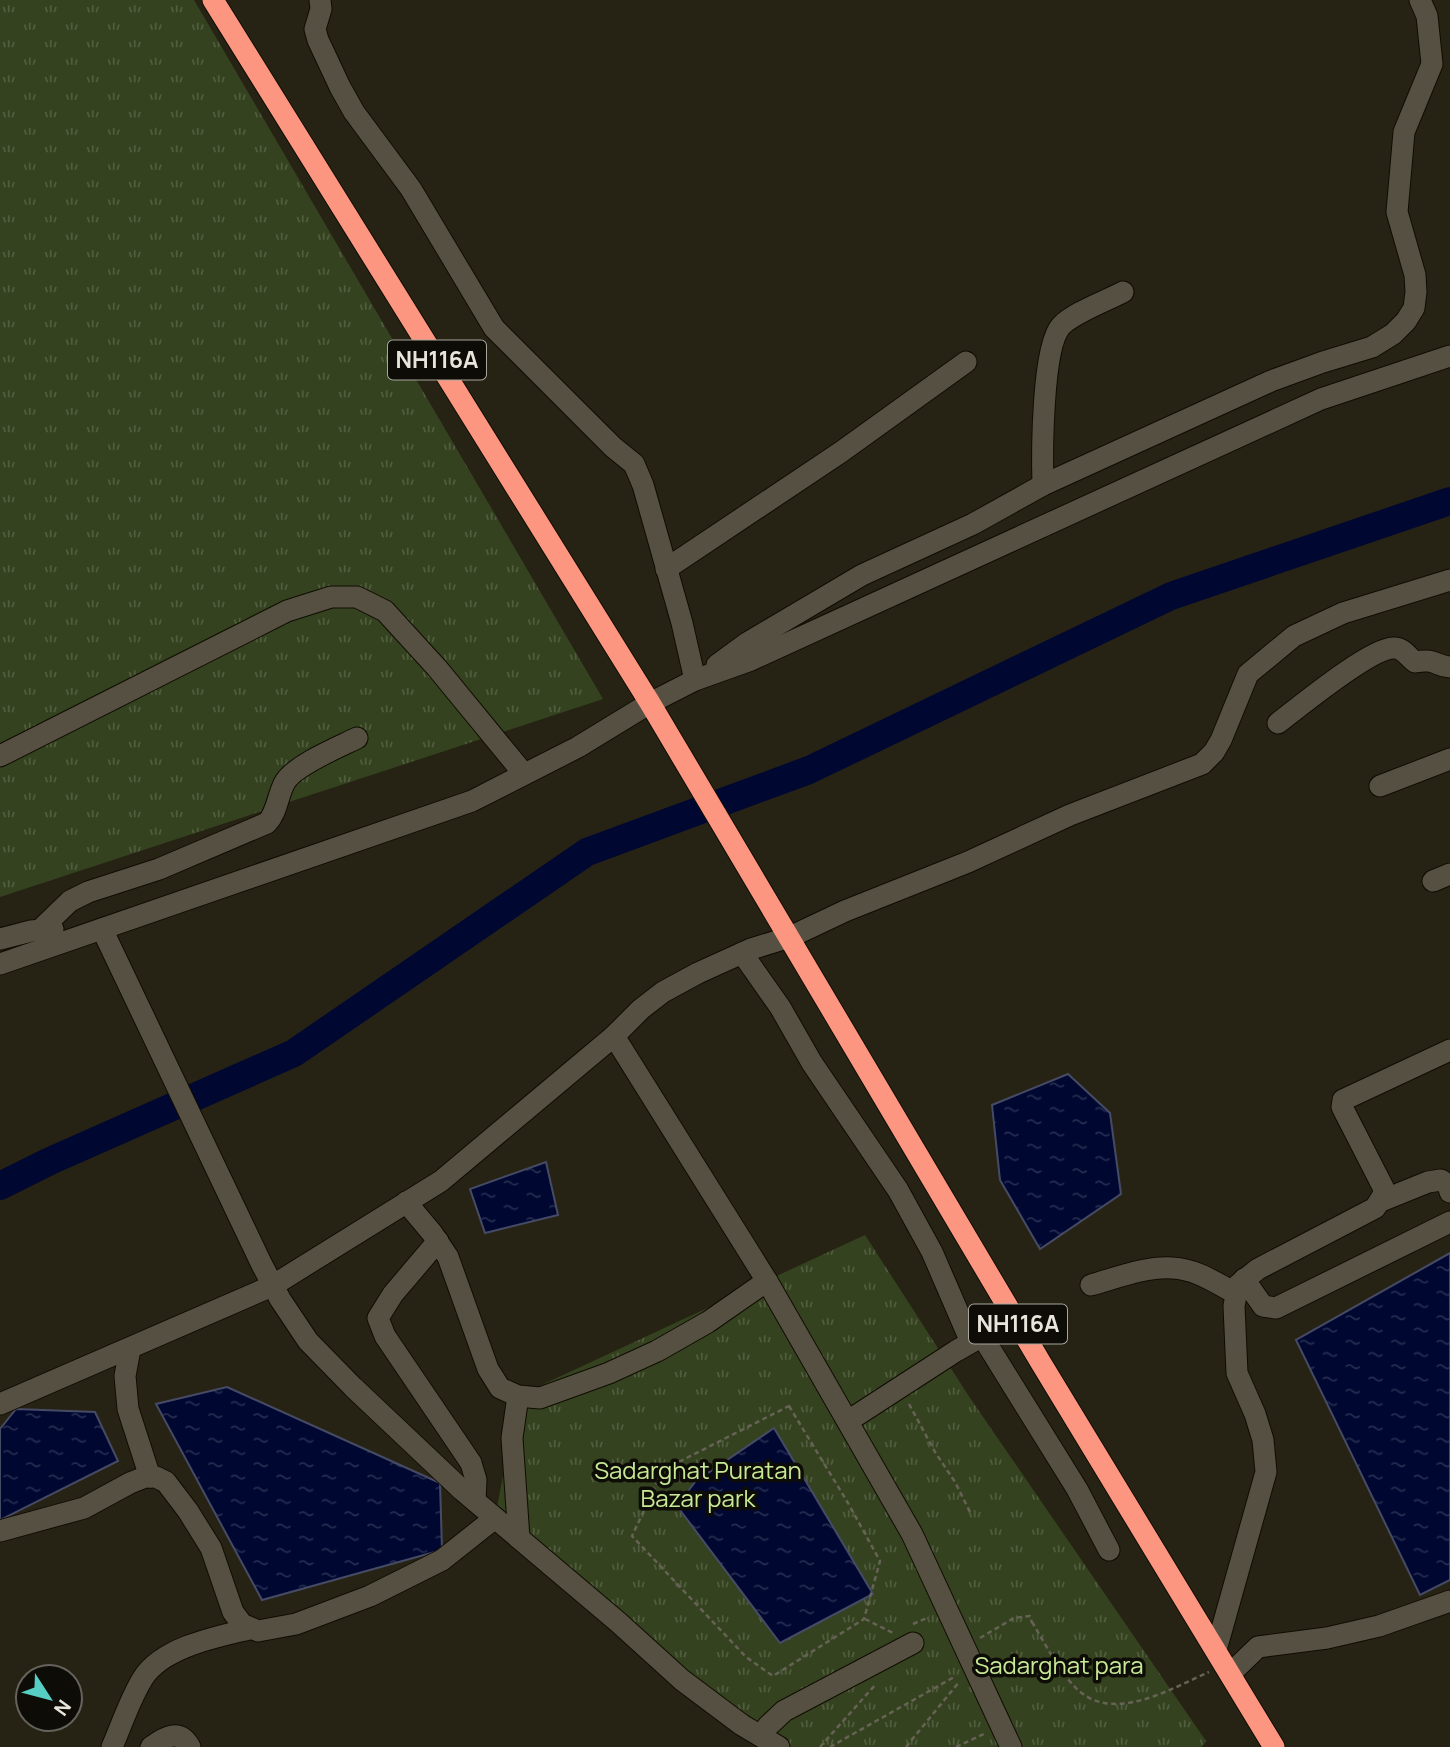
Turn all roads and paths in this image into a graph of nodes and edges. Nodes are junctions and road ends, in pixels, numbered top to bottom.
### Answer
1 (212, 0) edge
2 (320, 0) edge
3 (1420, 0) edge
4 (1123, 292) dead end
5 (1450, 356) edge
6 (966, 362) dead end
7 (1048, 482) junction
8 (988, 551) junction
9 (666, 569) junction
10 (1450, 580) edge
11 (1450, 667) edge
12 (700, 678) junction
13 (654, 712) junction
14 (1278, 723) dead end
15 (357, 738) dead end
16 (0, 756) edge
17 (1450, 759) edge
18 (524, 774) junction
19 (1380, 786) dead end
20 (40, 930) junction
21 (97, 930) junction
22 (790, 937) junction
23 (0, 939) edge
24 (742, 953) junction
25 (0, 964) edge
26 (614, 1036) junction
27 (1450, 1050) edge
28 (1450, 1192) edge
29 (1381, 1201) junction
30 (406, 1202) junction
31 (1450, 1222) edge
32 (438, 1241) junction
33 (767, 1281) junction
34 (1091, 1285) dead end
35 (272, 1286) junction
36 (1239, 1286) junction
37 (1014, 1318) junction
38 (976, 1339) junction
39 (130, 1349) junction
40 (904, 1384) junction
41 (518, 1396) junction
42 (0, 1404) edge
43 (848, 1421) junction
44 (150, 1477) junction
45 (475, 1501) junction
46 (971, 1514) dead end
47 (495, 1518) junction
48 (0, 1531) edge
49 (519, 1538) junction
50 (1109, 1550) dead end
51 (1450, 1601) edge
52 (947, 1608) junction
53 (864, 1619) joint
54 (248, 1629) junction
55 (975, 1639) dead end
56 (912, 1643) joint
57 (1224, 1663) junction
58 (770, 1742) edge
59 (112, 1747) edge
60 (151, 1747) edge
61 (190, 1747) edge
62 (830, 1747) edge
63 (906, 1747) edge
64 (1011, 1747) edge
65 (1274, 1747) edge

1 - 13 highway, NH116A
2 - 9 street
3 - 7 street
4 - 7 street
5 - 8 street
6 - 9 street
7 - 8 street
7 - 12 street
8 - 12 street
9 - 12 street
10 - 22 street
11 - 14 street
12 - 13 street
13 - 18 street
13 - 22 highway, NH116A
15 - 20 street
16 - 18 street
17 - 19 street
18 - 21 street
20 - 21 street
20 - 23 street
21 - 25 street
21 - 35 street
22 - 24 street
22 - 37 highway, NH116A
24 - 26 street
24 - 38 street
26 - 30 street
26 - 33 street
27 - 29 street
28 - 29 street
29 - 36 street
30 - 32 street
30 - 35 street
31 - 36 street
32 - 41 street
32 - 45 street
33 - 41 street
33 - 43 street
34 - 36 street
35 - 39 street
35 - 45 street
36 - 57 street
37 - 38 street
37 - 57 highway, NH116A
38 - 40 street
38 - 50 street
39 - 42 street
39 - 44 street
40 - 43 street
40 - 46 path
41 - 49 street
43 - 52 street
44 - 48 street
44 - 54 street
45 - 47 street
47 - 49 street
47 - 54 street
49 - 58 street
51 - 57 street
52 - 56 path
52 - 64 street
53 - 53 path
54 - 59 street
55 - 57 path
56 - 58 street
57 - 65 highway, NH116A
60 - 61 street
62 - 63 path

